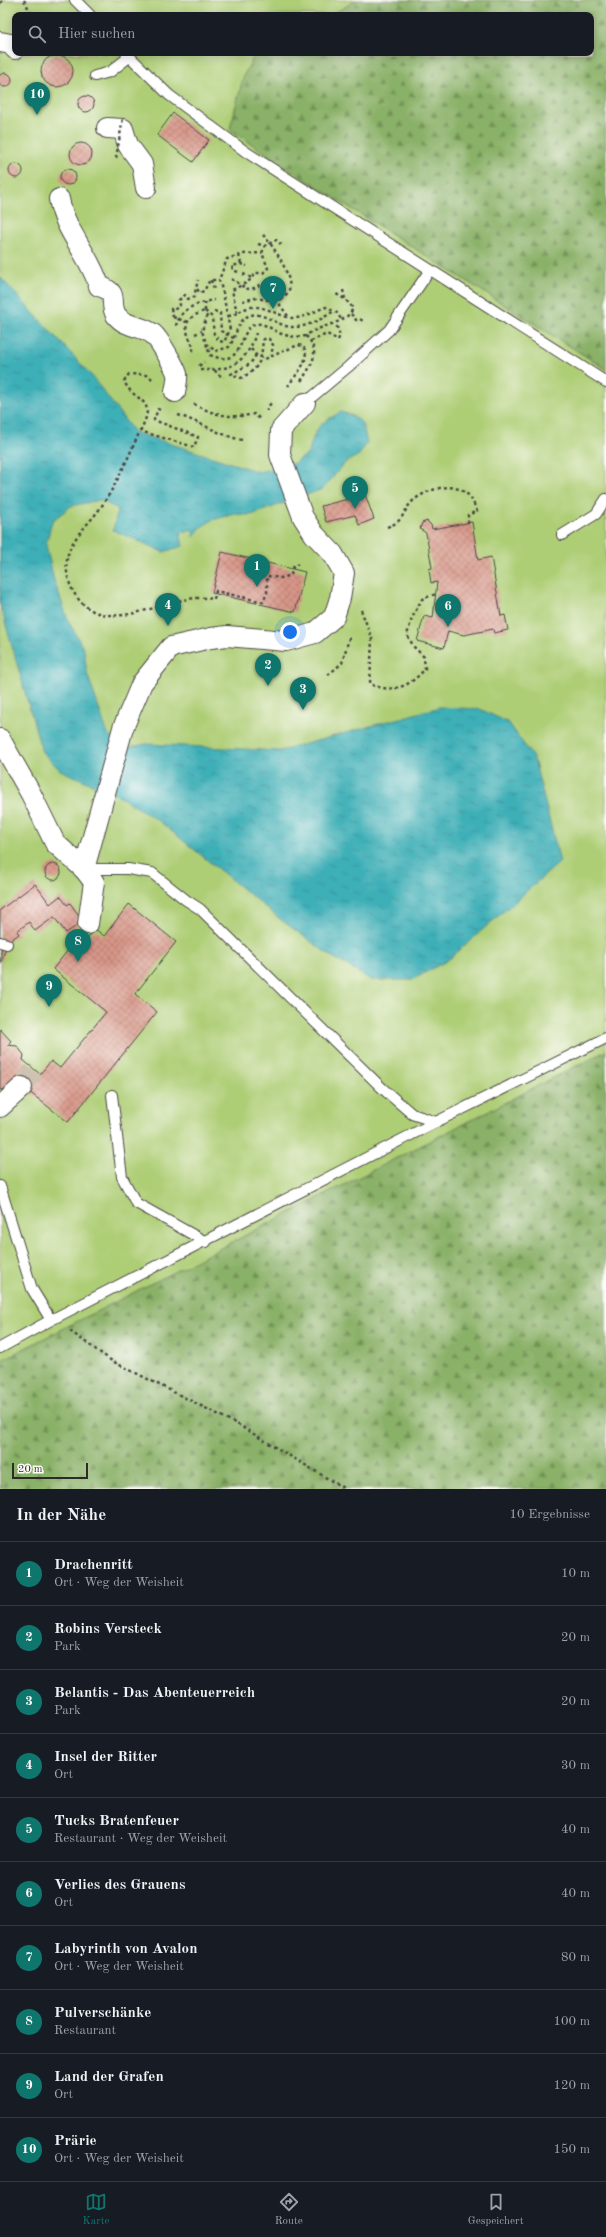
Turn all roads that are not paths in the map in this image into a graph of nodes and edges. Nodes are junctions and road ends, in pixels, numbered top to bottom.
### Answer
1 (75, 0) edge
2 (87, 12) edge
3 (0, 42) edge
4 (12, 45) edge
5 (127, 56) edge
6 (129, 56) edge
7 (95, 76) dead end
8 (115, 123) road end
9 (146, 188) dead end
10 (59, 199) dead end
11 (430, 270) junction
12 (606, 382) edge
13 (175, 392) road end
14 (305, 403) joint
15 (606, 499) edge
16 (562, 535) dead end
17 (0, 739) edge
18 (84, 869) junction
19 (88, 924) dead end
20 (606, 1038) edge
21 (22, 1087) tunnel mouth
22 (112, 1095) dead end
23 (0, 1107) edge
24 (436, 1122) junction
25 (0, 1186) edge
26 (206, 1242) junction
27 (51, 1320) junction
28 (0, 1348) edge

1 - 2 lane
3 - 4 street
5 - 7 lane
6 - 11 lane
8 - 9 street
10 - 13 street
11 - 12 lane
11 - 14 lane
14 - 18 street
15 - 16 lane
17 - 18 street
18 - 19 street
18 - 24 lane
20 - 24 lane
21 - 23 street
22 - 26 lane
24 - 26 lane
25 - 27 lane
26 - 27 lane
27 - 28 lane

